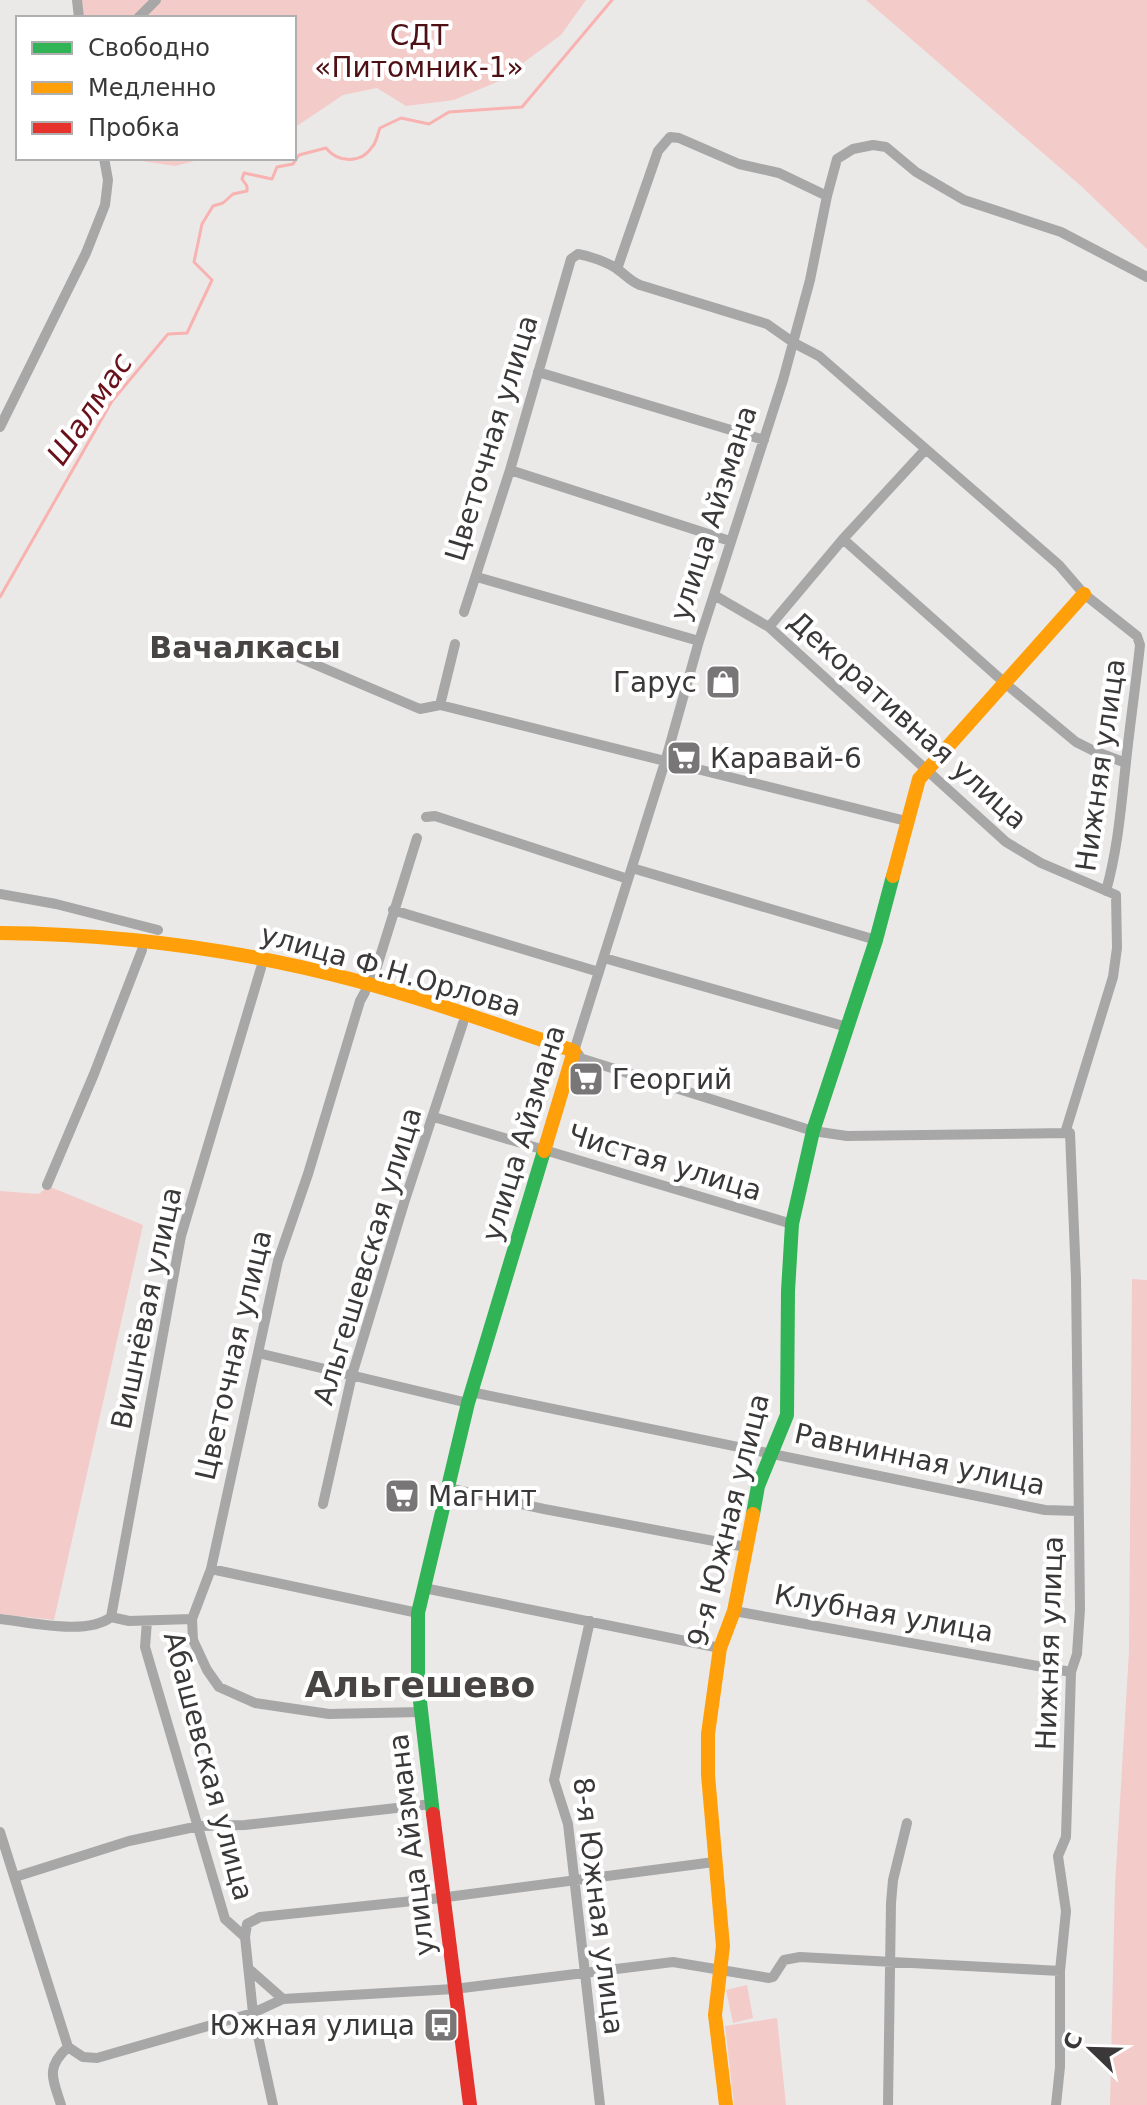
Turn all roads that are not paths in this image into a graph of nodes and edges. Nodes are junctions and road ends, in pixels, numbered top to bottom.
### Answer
1 (156, 0) edge
2 (140, 16) edge
3 (104, 160) edge
4 (827, 196) junction
5 (617, 269) junction
6 (1147, 277) edge
7 (794, 343) junction
8 (538, 372) junction
9 (0, 427) edge
10 (764, 440) junction
11 (925, 450) junction
12 (510, 470) junction
13 (843, 539) junction
14 (730, 541) junction
15 (477, 577) junction
16 (1084, 594) junction
17 (714, 595) junction
18 (464, 612) dead end
19 (769, 627) junction
20 (699, 641) junction
21 (262, 642) dead end
22 (455, 644) dead end
23 (1006, 684) junction
24 (440, 705) junction
25 (665, 762) junction
26 (1126, 763) junction
27 (926, 770) junction
28 (426, 817) dead end
29 (906, 821) junction
30 (417, 838) dead end
31 (630, 874) junction
32 (1111, 893) junction
33 (0, 894) edge
34 (393, 910) junction
35 (0, 933) edge
36 (876, 940) junction
37 (0, 942) edge
38 (151, 943) junction
39 (604, 958) junction
40 (261, 968) junction
41 (599, 972) junction
42 (367, 988) junction
43 (463, 1023) junction
44 (847, 1027) junction
45 (576, 1056) junction
46 (434, 1117) junction
47 (813, 1131) junction
48 (1067, 1133) junction
49 (545, 1151) junction
50 (47, 1185) dead end
51 (792, 1224) junction
52 (258, 1353) junction
53 (352, 1375) junction
54 (470, 1397) junction
55 (770, 1453) junction
56 (448, 1488) junction
57 (323, 1504) dead end
58 (1078, 1511) junction
59 (746, 1547) junction
60 (211, 1569) junction
61 (424, 1588) junction
62 (734, 1611) junction
63 (418, 1613) junction
64 (111, 1617) junction
65 (0, 1619) edge
66 (192, 1619) junction
67 (147, 1621) junction
68 (590, 1621) junction
69 (720, 1648) junction
70 (1071, 1672) junction
71 (421, 1712) junction
72 (432, 1804) junction
73 (907, 1823) dead end
74 (199, 1826) junction
75 (0, 1832) edge
76 (714, 1862) junction
77 (15, 1877) junction
78 (574, 1881) junction
79 (442, 1898) junction
80 (245, 1937) junction
81 (891, 1963) junction
82 (250, 1970) junction
83 (720, 1970) junction
84 (1060, 1971) junction
85 (584, 1975) junction
86 (454, 1989) junction
87 (283, 1999) junction
88 (253, 2013) junction
89 (68, 2047) junction
90 (61, 2105) edge
91 (273, 2105) edge
92 (470, 2105) edge
93 (600, 2105) edge
94 (726, 2105) edge
95 (888, 2105) edge
96 (1056, 2105) edge

1 - 2 street
3 - 9 street
4 - 5 street
4 - 6 street, улица Айзмана
4 - 7 street, улица Айзмана
5 - 7 street
5 - 8 street, Цветочная улица
7 - 10 street, улица Айзмана
7 - 11 street
8 - 10 street
8 - 12 street, Цветочная улица
10 - 14 street, улица Айзмана
11 - 13 street
11 - 16 street
12 - 14 street
12 - 15 street, Цветочная улица
13 - 19 street
13 - 23 street
14 - 17 street, улица Айзмана
15 - 18 street, Цветочная улица
15 - 20 street
16 - 23 street, 9-я Южная улица
16 - 26 street, Нижняя улица
17 - 19 street, Декоративная улица
17 - 20 street, улица Айзмана
19 - 27 street, Декоративная улица
20 - 25 street, улица Айзмана
21 - 24 street
22 - 24 street
23 - 26 street
23 - 27 street, 9-я Южная улица
24 - 25 street
25 - 29 street
25 - 31 street, улица Айзмана
26 - 32 street, Нижняя улица
27 - 29 street, 9-я Южная улица
27 - 32 street, Декоративная улица
28 - 31 street
29 - 36 street, 9-я Южная улица
30 - 34 street, Цветочная улица
31 - 36 street
31 - 39 street, улица Айзмана
32 - 48 street, Нижняя улица
33 - 38 street
34 - 41 street
34 - 42 street, Цветочная улица
35 - 38 street, улица Ф.Н.Орлова
36 - 44 street, 9-я Южная улица
37 - 38 street, улица Ф.Н.Орлова
38 - 40 street, улица Ф.Н.Орлова
38 - 42 street, улица Ф.Н.Орлова
38 - 50 street
39 - 41 street, улица Айзмана
39 - 44 street
40 - 42 street, улица Ф.Н.Орлова
40 - 64 street, Вишнёвая улица
41 - 45 street, улица Айзмана
42 - 43 street, улица Ф.Н.Орлова
42 - 45 street, улица Ф.Н.Орлова
42 - 52 street, Цветочная улица
43 - 45 street, улица Ф.Н.Орлова
43 - 46 street, Альгешевская улица
44 - 47 street, 9-я Южная улица
45 - 47 street
45 - 49 street, улица Айзмана
46 - 49 street, Чистая улица
46 - 53 street, Альгешевская улица
47 - 48 street
47 - 51 street, 9-я Южная улица
48 - 58 street, Нижняя улица
49 - 51 street, Чистая улица
49 - 54 street, улица Айзмана
51 - 55 street, 9-я Южная улица
52 - 53 street, Равнинная улица
52 - 60 street, Цветочная улица
53 - 54 street, Равнинная улица
53 - 57 street, Альгешевская улица
54 - 55 street, Равнинная улица
54 - 56 street, улица Айзмана
55 - 58 street, Равнинная улица
55 - 59 street, 9-я Южная улица
56 - 59 street
56 - 61 street, улица Айзмана
58 - 70 street, Нижняя улица
59 - 62 street, 9-я Южная улица
60 - 63 street
60 - 66 street, Цветочная улица
61 - 63 street, улица Айзмана
61 - 68 street
62 - 69 street, 9-я Южная улица
62 - 70 street, Клубная улица
63 - 71 street, улица Айзмана
64 - 65 street
64 - 67 street
66 - 67 street
66 - 71 street
67 - 74 street, Абашевская улица
68 - 69 street
68 - 78 street, 8-я Южная улица
69 - 76 street, 9-я Южная улица
70 - 84 street, Нижняя улица
71 - 72 street, улица Айзмана
72 - 74 street
72 - 79 street, улица Айзмана
73 - 81 street
74 - 77 street
74 - 80 street, Абашевская улица
75 - 77 street
76 - 78 street
76 - 83 street, 9-я Южная улица
77 - 89 street
78 - 79 street
78 - 85 street, 8-я Южная улица
79 - 80 street
79 - 86 street, улица Айзмана
80 - 82 street, Абашевская улица
81 - 83 street
81 - 84 street
81 - 95 street
82 - 87 street
82 - 88 street, Абашевская улица
83 - 85 street
83 - 94 street, 9-я Южная улица
84 - 96 street, Нижняя улица
85 - 86 street
85 - 93 street, 8-я Южная улица
86 - 87 street
86 - 92 street, улица Айзмана
87 - 88 street
88 - 89 street
88 - 91 street, Абашевская улица
89 - 90 street

